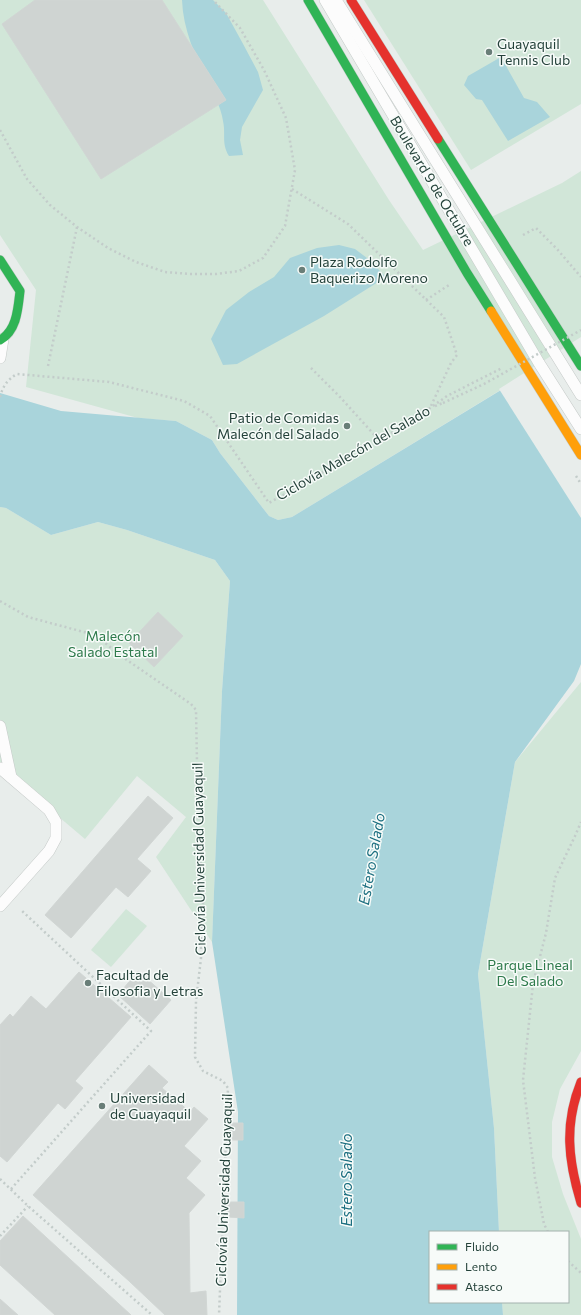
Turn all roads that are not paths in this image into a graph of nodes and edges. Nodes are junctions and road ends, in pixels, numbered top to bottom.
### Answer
1 (308, 0) edge
2 (325, 0) edge
3 (336, 0) edge
4 (351, 0) edge
5 (0, 260) edge
6 (2, 339) edge
7 (0, 358) edge
8 (581, 366) edge
9 (581, 395) edge
10 (581, 429) edge
11 (581, 455) edge
12 (0, 726) edge
13 (0, 768) edge
14 (11, 777) junction
15 (0, 906) edge
16 (581, 1082) edge
17 (581, 1203) edge

1 - 11 main road, Boulevard 9 de Octubre
2 - 10 lane, Boulevard 9 de Octubre
3 - 9 lane, Boulevard 9 de Octubre
4 - 8 main road, Boulevard 9 de Octubre
5 - 6 main road
6 - 7 lane
12 - 14 lane
13 - 14 lane
14 - 15 lane
16 - 17 main road

